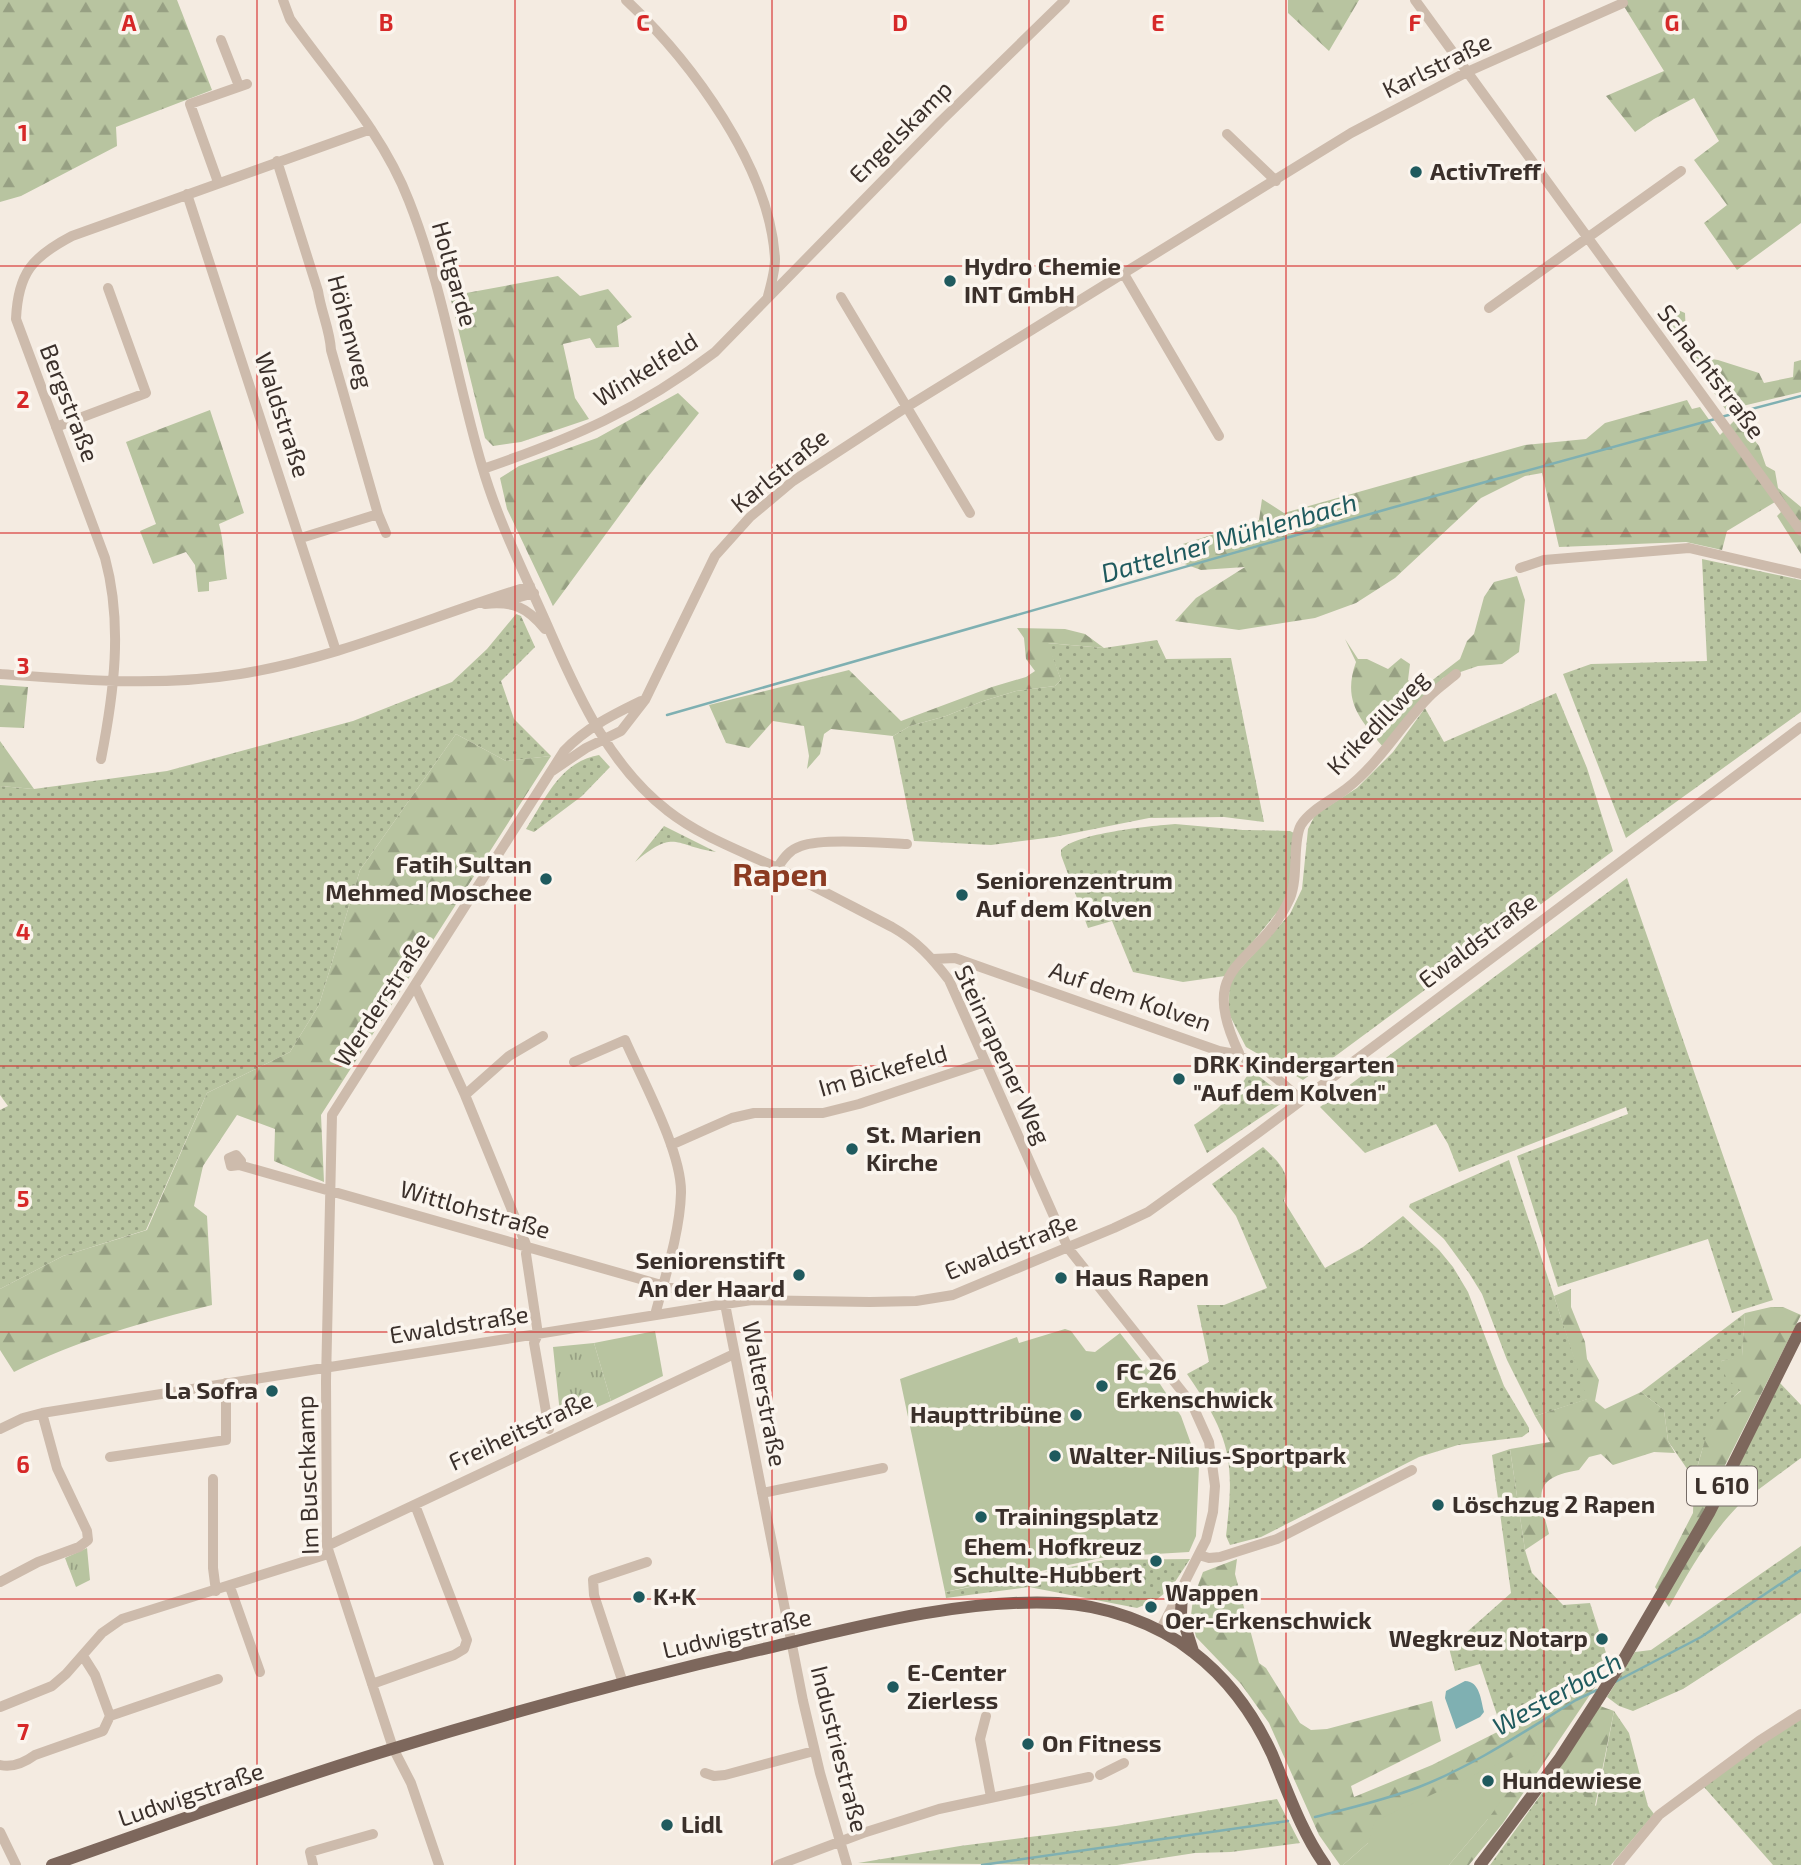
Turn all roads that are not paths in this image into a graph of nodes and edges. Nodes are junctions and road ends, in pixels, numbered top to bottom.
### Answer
1 (283, 0) edge
2 (626, 0) edge
3 (1066, 0) edge
4 (1415, 0) edge
5 (1623, 4) dead end
6 (221, 40) dead end
7 (1467, 72) junction
8 (371, 129) junction
9 (1227, 134) dead end
10 (277, 161) junction
11 (1681, 172) dead end
12 (1276, 181) junction
13 (218, 182) junction
14 (187, 194) junction
15 (1587, 239) junction
16 (1125, 274) junction
17 (108, 288) dead end
18 (768, 297) junction
19 (841, 297) dead end
20 (1489, 308) dead end
21 (905, 408) junction
22 (56, 428) junction
23 (1219, 436) dead end
24 (483, 469) junction
25 (970, 513) dead end
26 (378, 514) junction
27 (1801, 531) edge
28 (386, 533) dead end
29 (301, 538) junction
30 (1520, 568) dead end
31 (1801, 574) edge
32 (532, 589) junction
33 (501, 603) junction
34 (474, 606) junction
35 (555, 643) junction
36 (336, 651) junction
37 (0, 674) edge
38 (1456, 674) dead end
39 (113, 682) junction
40 (645, 699) junction
41 (595, 724) junction
42 (1801, 727) edge
43 (604, 741) junction
44 (101, 759) dead end
45 (552, 771) junction
46 (907, 844) dead end
47 (777, 868) junction
48 (933, 959) junction
49 (415, 986) junction
50 (543, 1036) dead end
51 (1239, 1053) junction
52 (574, 1062) dead end
53 (985, 1062) junction
54 (465, 1095) junction
55 (1301, 1100) junction
56 (671, 1144) junction
57 (239, 1165) dead end
58 (330, 1191) junction
59 (527, 1247) junction
60 (1068, 1248) junction
61 (663, 1286) junction
62 (700, 1296) dead end
63 (725, 1304) junction
64 (655, 1315) junction
65 (1801, 1328) edge
66 (538, 1334) junction
67 (734, 1354) junction
68 (327, 1367) junction
69 (226, 1384) junction
70 (41, 1413) junction
71 (0, 1429) edge
72 (549, 1429) dead end
73 (110, 1457) dead end
74 (883, 1468) dead end
75 (1412, 1470) dead end
76 (213, 1479) dead end
77 (762, 1493) junction
78 (415, 1505) junction
79 (327, 1550) junction
80 (1199, 1555) junction
81 (648, 1562) dead end
82 (0, 1582) edge
83 (230, 1587) junction
84 (216, 1591) junction
85 (1182, 1591) junction
86 (1160, 1631) junction
87 (791, 1642) junction
88 (1193, 1651) junction
89 (83, 1656) junction
90 (260, 1672) dead end
91 (218, 1679) dead end
92 (623, 1683) junction
93 (372, 1684) junction
94 (0, 1707) edge
95 (1801, 1714) edge
96 (110, 1716) junction
97 (986, 1716) dead end
98 (393, 1748) junction
99 (814, 1751) junction
100 (1124, 1763) dead end
101 (0, 1765) edge
102 (705, 1773) dead end
103 (991, 1797) junction
104 (0, 1832) edge
105 (373, 1834) dead end
106 (840, 1842) junction
107 (16, 1865) edge
108 (52, 1865) edge
109 (313, 1865) edge
110 (439, 1865) edge
111 (778, 1865) edge
112 (847, 1865) edge
113 (1325, 1865) edge
114 (1480, 1865) edge
115 (1618, 1865) edge

1 - 8 street, Holtgarde
2 - 18 street
3 - 18 street, Engelskamp
4 - 7 street, Schachtstraße
5 - 7 street, Karlstraße
6 - 13 street
7 - 12 street, Karlstraße
7 - 15 street, Schachtstraße
8 - 10 street, Bergstraße
8 - 24 street, Holtgarde
9 - 12 street
10 - 13 street, Bergstraße
10 - 26 street, Höhenweg
11 - 15 street
12 - 16 street, Karlstraße
13 - 14 street, Bergstraße
14 - 22 street, Bergstraße
14 - 29 street, Waldstraße
15 - 20 street
15 - 27 street, Schachtstraße
16 - 21 street, Karlstraße
16 - 23 street
17 - 22 street
18 - 24 street, Winkelfeld
19 - 21 street
21 - 25 street
21 - 40 street, Karlstraße
22 - 39 street, Bergstraße
24 - 32 street, Holtgarde
26 - 28 street, Höhenweg
26 - 29 street
29 - 36 street, Waldstraße
30 - 31 street
32 - 33 street
32 - 34 street
32 - 35 street, Steinrapener Weg
33 - 34 street
33 - 35 street
34 - 36 street
35 - 41 street, Steinrapener Weg
36 - 39 street
37 - 39 street
38 - 51 street, Krikedillweg
39 - 44 street, Bergstraße
40 - 41 street
40 - 43 street, Karlstraße
41 - 43 street, Steinrapener Weg
41 - 45 street, Werderstraße
42 - 55 street, Ewaldstraße
43 - 45 street, Werderstraße
43 - 47 street, Steinrapener Weg
45 - 49 street, Werderstraße
46 - 47 street
47 - 48 street, Steinrapener Weg
48 - 51 street, Auf dem Kolven
48 - 53 street, Steinrapener Weg
49 - 54 street
49 - 58 street, Werderstraße
50 - 54 street
51 - 55 street, Auf dem Kolven
52 - 56 street
53 - 56 street, Im Bickefeld
53 - 60 street, Steinrapener Weg
54 - 59 street
55 - 60 street, Ewaldstraße
56 - 61 street
57 - 58 street, Wittlohstraße
58 - 59 street, Wittlohstraße
58 - 68 street, Im Buschkamp
59 - 61 street, Wittlohstraße
59 - 66 street
60 - 63 street, Ewaldstraße
60 - 80 street, Steinrapener Weg
61 - 62 street, Wittlohstraße
61 - 64 street
63 - 64 street, Ewaldstraße
63 - 67 street, Walterstraße
64 - 66 street, Ewaldstraße
65 - 114 main road, L 610
66 - 68 street, Ewaldstraße
66 - 72 street
67 - 77 street, Walterstraße
67 - 78 street, Freiheitstraße
68 - 69 street, Ewaldstraße
68 - 79 street, Im Buschkamp
69 - 70 street, Ewaldstraße
69 - 73 street
70 - 71 street, Ewaldstraße
70 - 82 street
74 - 77 street, Walterstraße
75 - 80 street
76 - 84 street
77 - 87 street, Walterstraße
78 - 79 street, Freiheitstraße
78 - 93 street
79 - 83 street, Freiheitstraße
79 - 93 street, Im Buschkamp
80 - 85 street, Steinrapener Weg
81 - 92 street
83 - 84 street, Freiheitstraße
83 - 90 street
84 - 89 street, Freiheitstraße
85 - 86 street, Steinrapener Weg
85 - 88 main road
86 - 87 main road, Ludwigstraße
86 - 88 main road, Ludwigstraße
87 - 92 main road, Ludwigstraße
87 - 99 street, Industriestraße
88 - 113 main road, Ludwigstraße
89 - 94 street, Freiheitstraße
89 - 96 street
91 - 96 street
92 - 98 main road, Ludwigstraße
93 - 98 street, Im Buschkamp
95 - 115 street
96 - 101 street
97 - 103 street
98 - 108 main road, Ludwigstraße
98 - 110 street, Im Buschkamp
99 - 102 street
99 - 106 street, Industriestraße
100 - 103 street
103 - 106 street
104 - 107 street
105 - 109 street
106 - 111 street
106 - 112 street, Industriestraße

